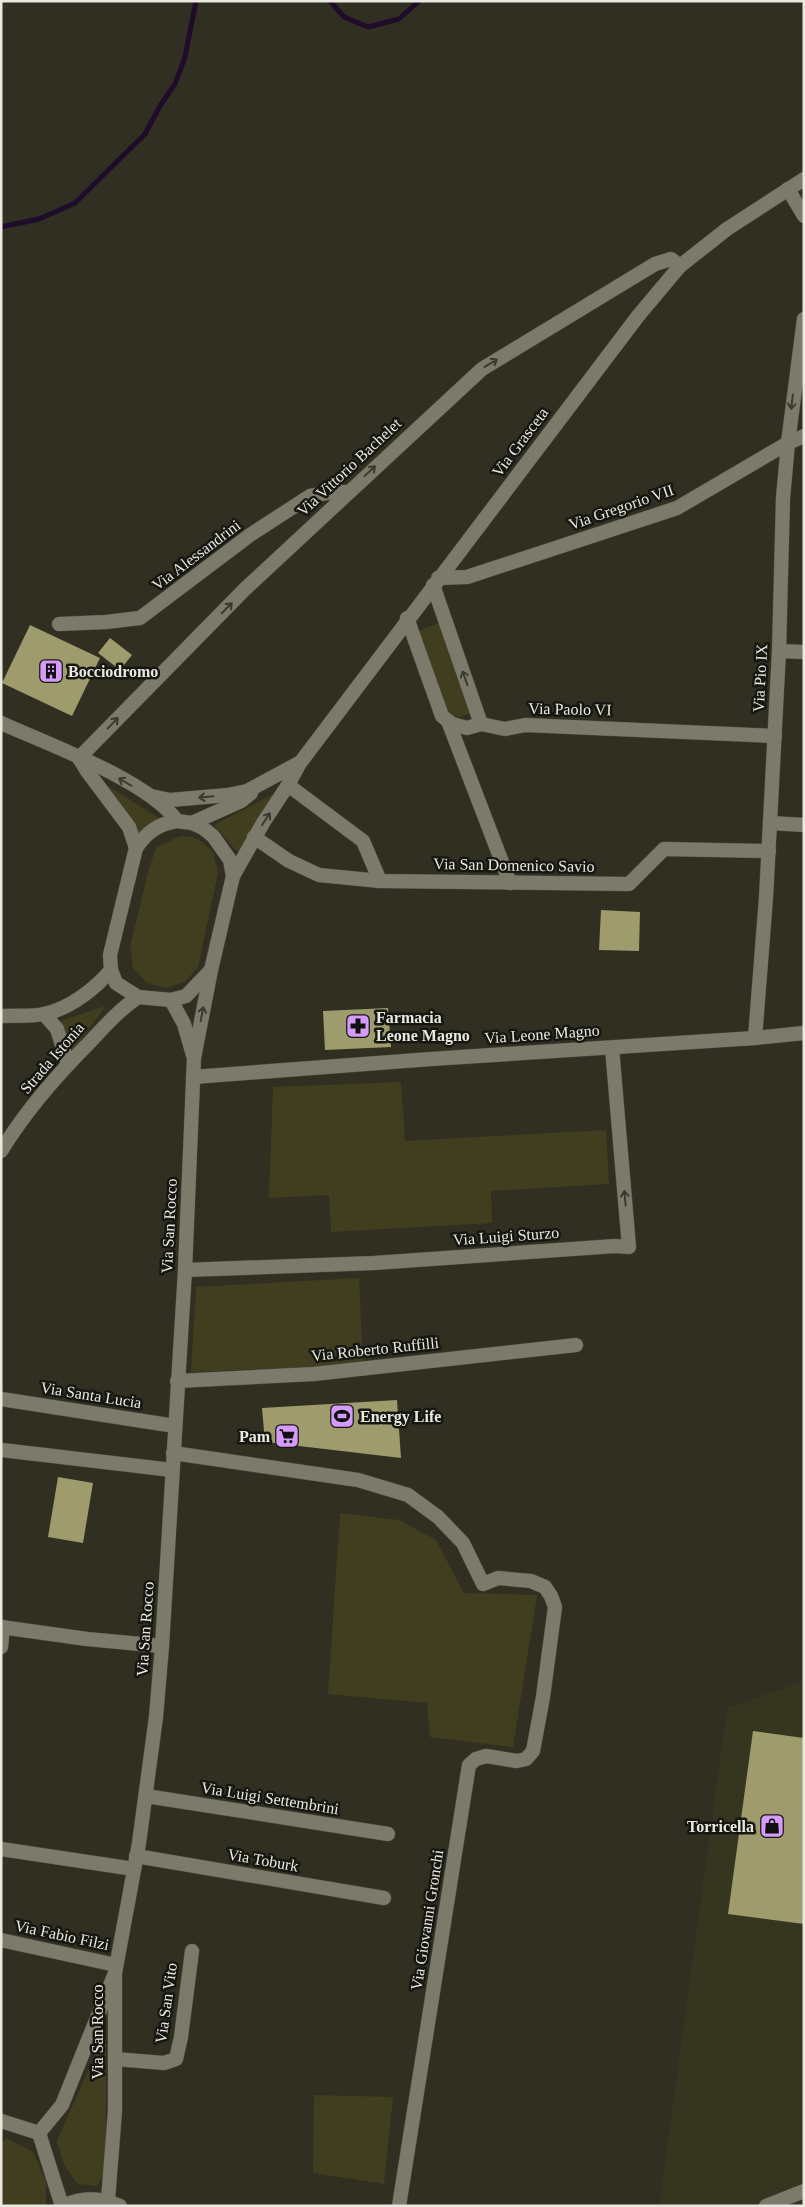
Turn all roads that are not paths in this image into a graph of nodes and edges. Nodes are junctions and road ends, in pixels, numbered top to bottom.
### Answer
1 (804, 179) edge
2 (788, 188) junction
3 (804, 216) edge
4 (680, 266) junction
5 (804, 319) edge
6 (804, 436) edge
7 (788, 443) junction
8 (347, 492) junction
9 (435, 582) junction
10 (408, 618) junction
11 (60, 624) dead end
12 (779, 651) junction
13 (804, 652) edge
14 (448, 721) junction
15 (1, 723) edge
16 (481, 724) junction
17 (775, 736) junction
18 (79, 758) junction
19 (300, 763) junction
20 (288, 785) junction
21 (259, 786) junction
22 (151, 796) junction
23 (178, 821) junction
24 (192, 823) junction
25 (770, 823) junction
26 (804, 825) edge
27 (254, 838) junction
28 (136, 848) junction
29 (769, 851) junction
30 (232, 876) junction
31 (380, 880) junction
32 (510, 883) junction
33 (111, 970) junction
34 (210, 970) junction
35 (138, 997) junction
36 (171, 1000) junction
37 (44, 1014) junction
38 (1, 1016) edge
39 (804, 1033) edge
40 (755, 1038) junction
41 (612, 1048) junction
42 (194, 1058) junction
43 (68, 1064) junction
44 (193, 1077) junction
45 (1, 1151) edge
46 (185, 1270) junction
47 (576, 1344) dead end
48 (177, 1382) junction
49 (1, 1399) edge
50 (175, 1426) junction
51 (2, 1450) edge
52 (173, 1453) junction
53 (172, 1470) junction
54 (2, 1627) edge
55 (1, 1646) edge
56 (162, 1646) junction
57 (146, 1796) junction
58 (388, 1834) dead end
59 (1, 1849) edge
60 (135, 1863) junction
61 (384, 1898) dead end
62 (1, 1940) edge
63 (192, 1951) dead end
64 (115, 1969) junction
65 (115, 2059) junction
66 (1, 2121) edge
67 (39, 2133) junction
68 (804, 2191) edge
69 (114, 2203) edge
70 (62, 2206) edge
71 (399, 2206) edge
72 (766, 2206) edge

1 - 2 street, Via Grasceta
2 - 3 street
2 - 4 street, Via Grasceta
8 -> 4 street, Via Vittorio Bachelet
4 - 9 street, Via Grasceta
5 -> 7 street, Via Pio IX
6 - 7 street, Via Gregorio VII
7 - 9 street, Via Gregorio VII
7 - 12 street, Via Pio IX
8 - 11 street, Via Alessandrini
18 -> 8 street, Via Vittorio Bachelet
9 - 10 street, Via Grasceta
16 -> 9 street
10 - 14 street
10 - 19 street, Via Grasceta
12 - 13 street
12 - 17 street, Via Pio IX
14 - 16 street, Via Paolo VI
14 - 32 street
15 - 18 street
16 - 17 street, Via Paolo VI
17 - 25 street, Via Pio IX
22 -> 18 street
18 - 28 street
19 - 20 street, Via Grasceta
19 - 21 street
27 -> 20 street, Via Grasceta
20 - 31 street
21 -> 22 street
21 - 24 street
22 - 23 street
23 - 24 street
23 - 28 street
24 - 30 street
25 - 26 street
25 - 29 street, Via Pio IX
27 - 30 street, Via Grasceta
27 - 31 street, Via San Domenico Savio
28 - 33 street
29 - 32 street, Via San Domenico Savio
29 - 40 street, Via Pio IX
30 - 34 street
31 - 32 street, Via San Domenico Savio
33 - 35 street
33 - 37 street
34 - 36 street
42 -> 34 street
35 - 36 street
35 - 43 street, Strada Istonia
36 - 42 street
37 - 38 street
37 - 43 street
39 - 40 street, Via Leone Magno
40 - 41 street, Via Leone Magno
41 - 44 street, Via Leone Magno
46 -> 41 street, Via Luigi Sturzo
42 - 44 street, Via San Rocco
43 - 45 street, Strada Istonia
44 - 46 street, Via San Rocco
46 - 48 street, Via San Rocco
47 - 48 street, Via Roberto Ruffilli
48 - 50 street, Via San Rocco
49 - 50 street, Via Santa Lucia
50 - 52 street, Via San Rocco
51 - 53 street
52 - 53 street, Via San Rocco
52 - 71 street, Via Giovanni Gronchi
53 - 56 street, Via San Rocco
54 - 55 street
54 - 56 street
56 - 57 street, Via San Rocco
57 - 58 street, Via Luigi Settembrini
57 - 60 street, Via San Rocco
59 - 60 street, Via Toburk
60 - 61 street, Via Toburk
60 - 64 street, Via San Rocco
62 - 64 street, Via Fabio Filzi
63 - 65 street, Via San Vito
64 - 65 street, Via San Rocco
64 - 67 street
65 - 69 street, Via San Rocco
66 - 67 street
67 - 70 street
68 - 72 street
69 - 70 street

